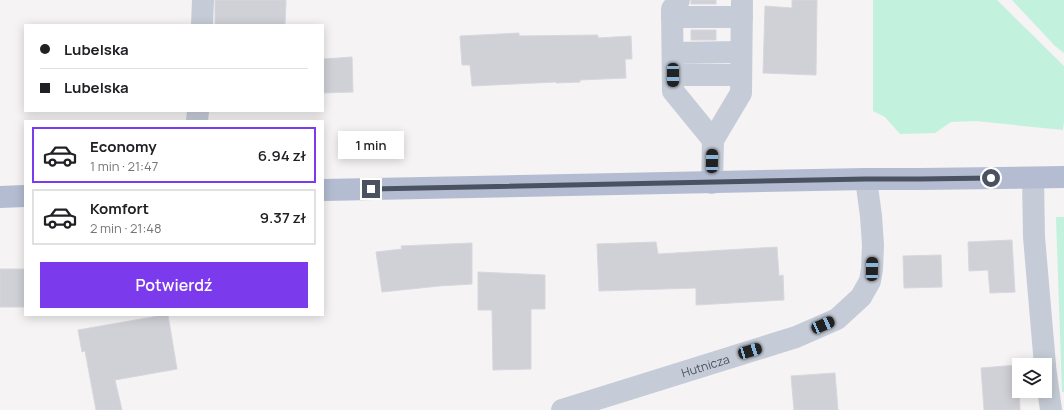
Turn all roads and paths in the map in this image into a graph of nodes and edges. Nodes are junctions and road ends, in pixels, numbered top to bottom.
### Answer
1 (203, 0) edge
2 (676, 8) edge
3 (742, 9) edge
4 (202, 24) edge
5 (741, 52) junction
6 (673, 53) junction
7 (673, 75) junction
8 (741, 75) junction
9 (713, 140) junction
10 (1033, 178) junction
11 (1064, 178) edge
12 (866, 179) junction
13 (712, 183) junction
14 (324, 190) edge
15 (0, 196) edge
16 (24, 196) edge
17 (1044, 358) edge
18 (1049, 398) edge
19 (562, 410) edge
20 (1051, 410) edge

1 - 4 street
2 - 3 street
2 - 6 street
3 - 5 street
5 - 6 street
5 - 8 street
6 - 7 street
7 - 8 street
7 - 9 street
8 - 9 street
9 - 13 street
10 - 11 main road
10 - 12 main road
10 - 17 street
12 - 13 main road
12 - 19 street, Hutnicza
13 - 14 main road
15 - 16 main road
18 - 20 street

